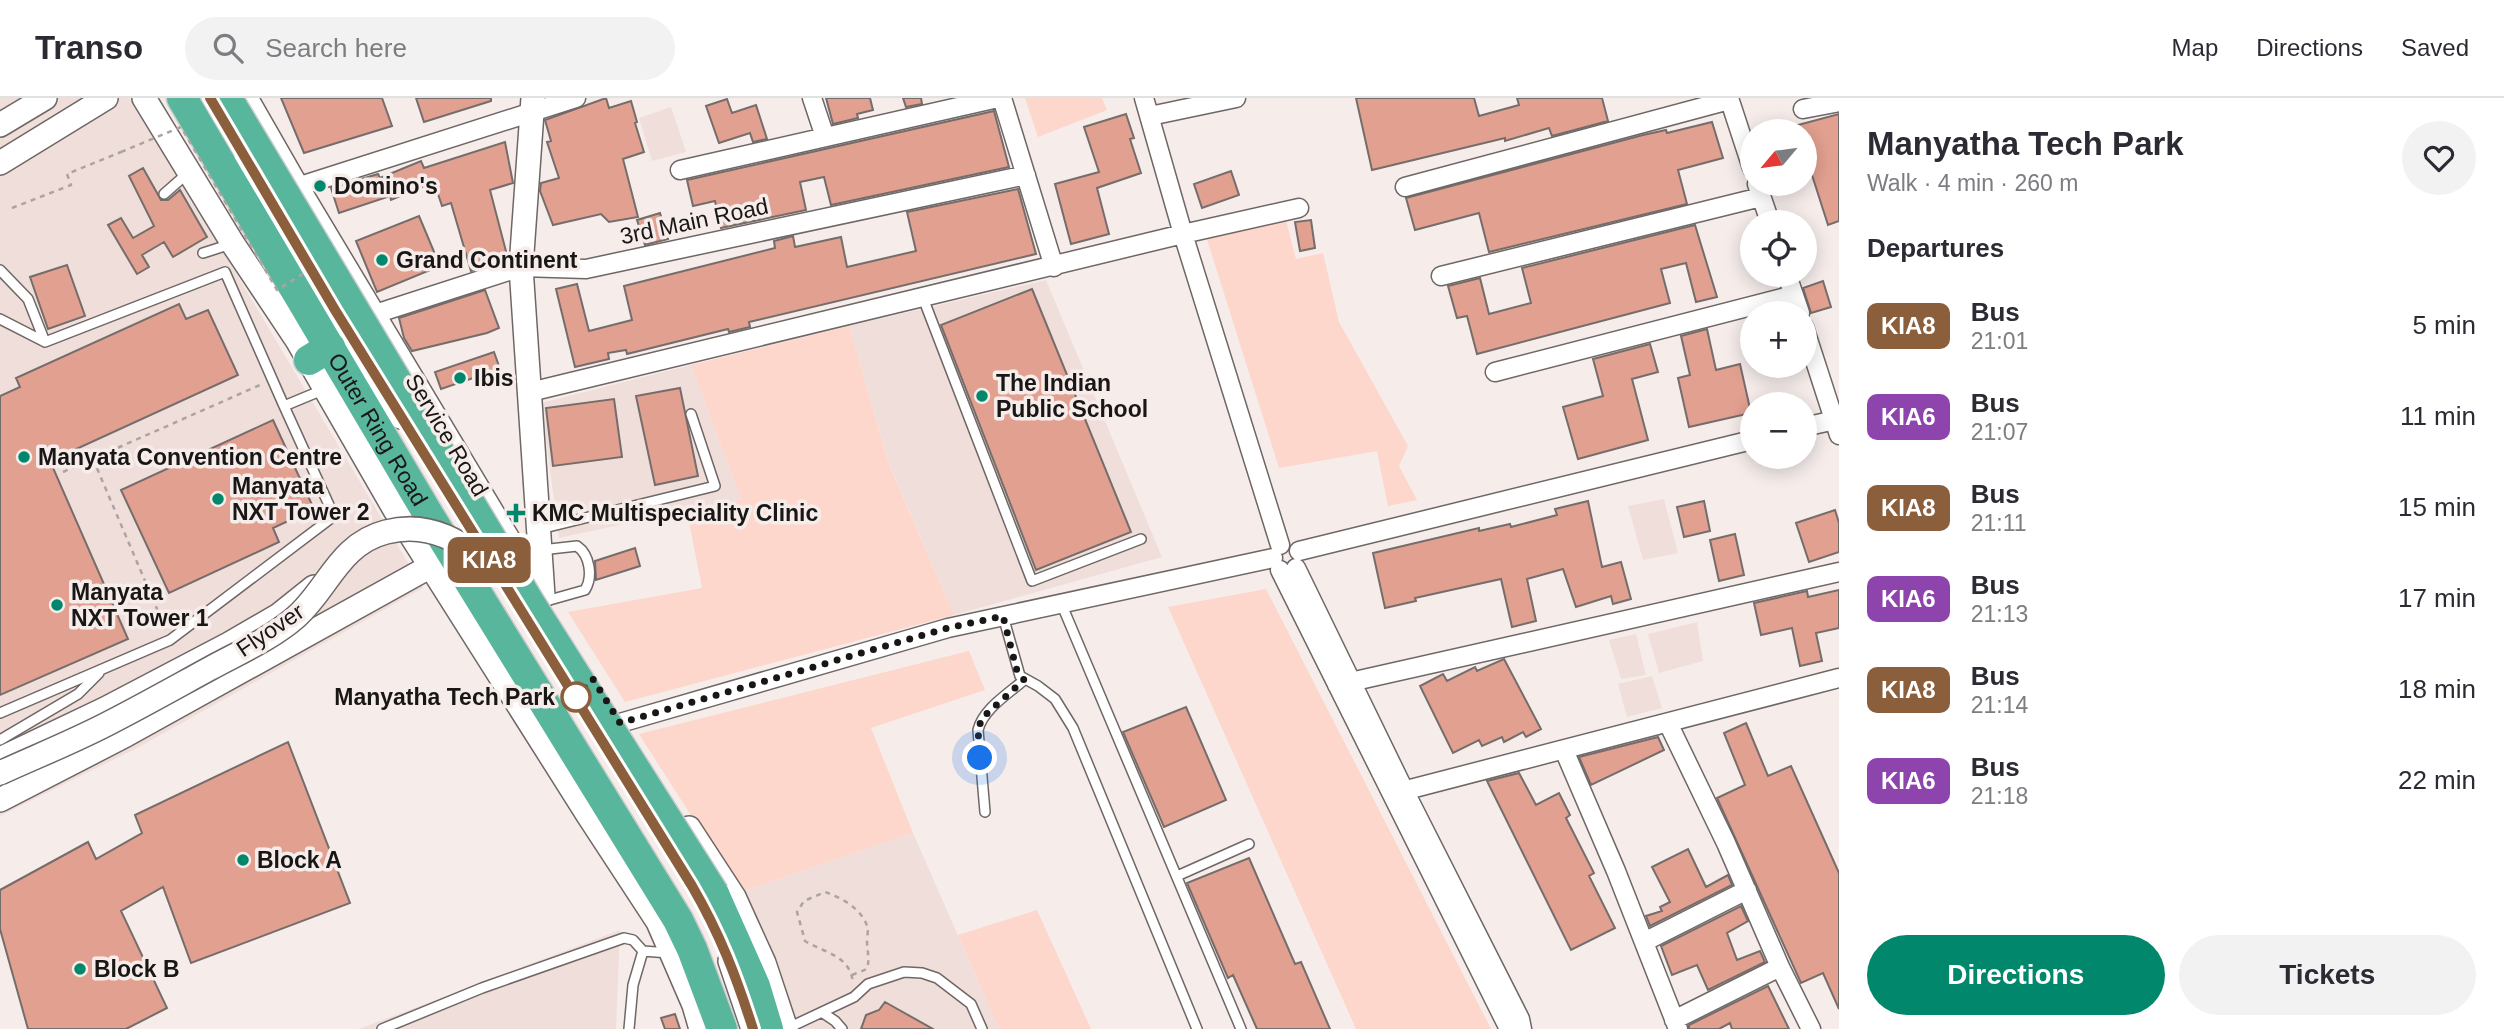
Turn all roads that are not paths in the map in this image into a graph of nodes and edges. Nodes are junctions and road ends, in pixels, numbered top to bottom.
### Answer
1 (44, 98) edge
2 (84, 98) edge
3 (106, 98) edge
4 (144, 98) edge
5 (182, 98) edge
6 (210, 98) edge
7 (227, 98) edge
8 (246, 98) edge
9 (576, 98) edge
10 (812, 98) edge
11 (1000, 98) edge
12 (1144, 98) edge
13 (1230, 99) edge
14 (1729, 99) edge
15 (1839, 102) edge
16 (532, 104) edge
17 (1803, 109) dead end
18 (1150, 116) junction
19 (0, 125) edge
20 (1740, 132) edge
21 (825, 137) junction
22 (0, 148) edge
23 (0, 163) edge
24 (680, 170) dead end
25 (190, 171) junction
26 (1026, 175) junction
27 (297, 187) junction
28 (1405, 187) dead end
29 (164, 194) dead end
30 (1740, 195) edge
31 (1300, 208) dead end
32 (1183, 234) junction
33 (233, 244) junction
34 (204, 253) dead end
35 (522, 267) junction
36 (1054, 267) junction
37 (0, 270) edge
38 (1441, 276) dead end
39 (1791, 287) edge
40 (1794, 295) junction
41 (923, 298) junction
42 (1796, 301) edge
43 (374, 314) junction
44 (0, 319) edge
45 (45, 342) junction
46 (319, 354) junction
47 (1817, 366) edge
48 (1495, 372) dead end
49 (326, 388) junction
50 (530, 392) junction
51 (284, 406) junction
52 (691, 414) dead end
53 (1817, 427) edge
54 (1837, 427) edge
55 (1740, 443) edge
56 (395, 510) junction
57 (1141, 539) dead end
58 (539, 540) junction
59 (1286, 558) junction
60 (431, 566) junction
61 (1839, 572) edge
62 (536, 594) junction
63 (1062, 603) junction
64 (1003, 616) junction
65 (102, 669) junction
66 (1839, 678) edge
67 (1024, 680) junction
68 (1344, 683) junction
69 (0, 713) edge
70 (620, 723) junction
71 (1668, 723) junction
72 (0, 740) edge
73 (1564, 750) junction
74 (0, 759) edge
75 (0, 773) edge
76 (1398, 792) junction
77 (0, 800) edge
78 (985, 812) dead end
79 (1249, 844) dead end
80 (1177, 876) junction
81 (1747, 890) junction
82 (1644, 942) junction
83 (643, 951) junction
84 (682, 951) junction
85 (1780, 967) junction
86 (823, 1013) junction
87 (1676, 1025) edge
88 (382, 1029) edge
89 (629, 1029) edge
90 (701, 1029) edge
91 (722, 1029) edge
92 (753, 1029) edge
93 (768, 1029) edge
94 (786, 1029) edge
95 (842, 1029) edge
96 (982, 1029) edge
97 (1197, 1029) edge
98 (1241, 1029) edge
99 (1509, 1029) edge
100 (1522, 1029) edge
101 (1811, 1029) edge

1 - 19 street
2 - 22 street
3 - 23 street
4 - 25 street
5 - 46 highway, Outer Ring Road
6 - 92 street, Outer Ring Road
7 - 62 highway, bridge
8 - 27 street, Service Road
9 - 16 street
10 - 21 street
11 - 21 street
11 - 26 street
12 - 18 street
13 - 18 street
14 - 20 street
14 - 28 street
15 - 17 street
16 - 27 street
16 - 35 street
18 - 32 street
21 - 24 street
25 - 29 lane
25 - 33 street
26 - 35 street, 3rd Main Road
26 - 36 street
27 - 43 street, Service Road
30 - 38 street
31 - 32 street
32 - 36 street
32 - 59 street
33 - 34 lane
33 - 46 street
35 - 43 street, 3rd Main Road
35 - 50 street
36 - 41 street
37 - 45 lane
39 - 40 street
40 - 42 street
40 - 48 street
41 - 50 street
41 - 57 lane
43 - 62 street, Service Road
44 - 45 lane
45 - 51 lane
46 - 49 street
46 - 84 highway, Outer Ring Road
47 - 54 street
49 - 51 lane
49 - 56 street
50 - 58 street
51 - 65 lane
52 - 58 lane
53 - 54 street
55 - 59 street
56 - 60 street
56 - 74 street
58 - 62 street
58 - 62 lane
59 - 63 street
59 - 68 street
60 - 77 street
60 - 84 street
61 - 68 street
62 - 70 street, Service Road
62 - 75 street, Flyover, bridge
62 - 93 highway, bridge
63 - 64 street
63 - 80 lane
64 - 67 lane
64 - 70 street
65 - 69 lane
65 - 72 lane
66 - 71 street
67 - 78 lane
67 - 97 lane
68 - 76 street
70 - 94 street, Service Road
71 - 73 street
71 - 81 street
73 - 76 street
73 - 82 street
76 - 99 street
76 - 100 street
79 - 80 lane
80 - 98 lane
81 - 82 street
81 - 85 street
82 - 87 street
83 - 84 lane
83 - 88 lane
83 - 89 lane
84 - 90 street
84 - 91 highway, Outer Ring Road
85 - 87 street
85 - 101 street
86 - 94 lane
86 - 95 lane
86 - 96 lane

